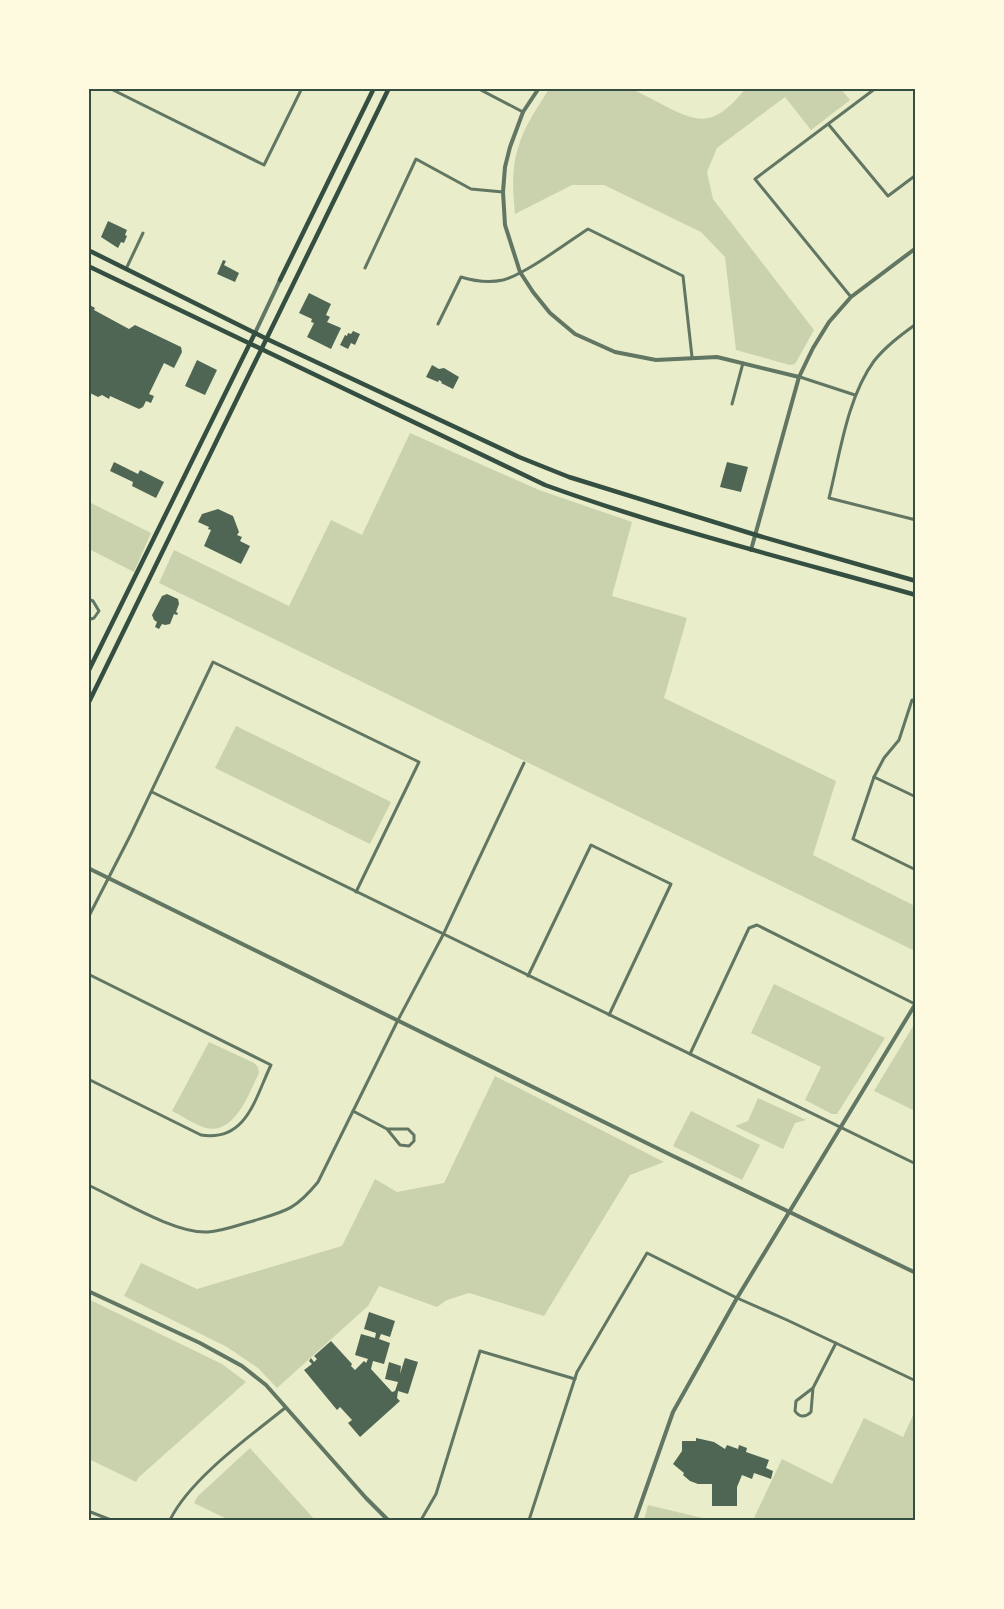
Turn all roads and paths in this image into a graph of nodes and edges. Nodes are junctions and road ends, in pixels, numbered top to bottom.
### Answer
1 (108, 88) edge
2 (302, 88) edge
3 (374, 88) edge
4 (388, 88) edge
5 (477, 88) edge
6 (539, 88) edge
7 (876, 88) edge
8 (118, 91) edge
9 (523, 112) junction
10 (829, 125) junction
11 (915, 175) edge
12 (503, 192) junction
13 (143, 233) dead end
14 (915, 248) edge
15 (88, 250) edge
16 (88, 266) edge
17 (365, 268) dead end
18 (126, 269) junction
19 (520, 272) junction
20 (280, 280) joint
21 (851, 297) junction
22 (438, 324) dead end
23 (915, 324) edge
24 (255, 333) junction
25 (267, 339) junction
26 (249, 344) junction
27 (262, 350) junction
28 (692, 357) junction
29 (743, 362) junction
30 (799, 377) junction
31 (855, 395) junction
32 (732, 405) dead end
33 (915, 520) edge
34 (756, 535) junction
35 (751, 550) junction
36 (915, 581) edge
37 (915, 595) edge
38 (88, 599) edge
39 (88, 620) edge
40 (88, 672) edge
41 (915, 701) edge
42 (88, 704) edge
43 (524, 763) dead end
44 (874, 777) junction
45 (152, 792) junction
46 (915, 797) edge
47 (88, 868) edge
48 (915, 870) edge
49 (108, 878) junction
50 (356, 892) junction
51 (88, 918) edge
52 (443, 934) junction
53 (88, 974) edge
54 (528, 976) junction
55 (915, 1003) edge
56 (609, 1015) junction
57 (398, 1020) junction
58 (690, 1054) junction
59 (88, 1079) edge
60 (353, 1111) junction
61 (840, 1128) junction
62 (387, 1129) junction
63 (915, 1164) edge
64 (88, 1185) edge
65 (789, 1212) junction
66 (915, 1273) edge
67 (88, 1290) edge
68 (737, 1298) junction
69 (836, 1343) junction
70 (575, 1379) junction
71 (915, 1381) edge
72 (813, 1388) junction
73 (285, 1408) junction
74 (88, 1510) edge
75 (111, 1521) edge
76 (170, 1521) edge
77 (388, 1521) edge
78 (421, 1521) edge
79 (529, 1521) edge
80 (635, 1521) edge

1 - 8 street
2 - 8 street
3 - 20 main road
4 - 25 main road
5 - 9 street
6 - 9 street
7 - 10 street
9 - 12 street
10 - 11 street
10 - 21 street
12 - 17 street
12 - 19 street
13 - 18 street
14 - 21 street
15 - 18 main road
16 - 26 main road
18 - 24 main road
19 - 22 street
19 - 28 street
19 - 28 street
20 - 24 street
21 - 30 street
23 - 31 street
24 - 25 main road
24 - 26 main road
25 - 27 main road
25 - 34 main road
26 - 27 main road
26 - 40 main road
27 - 35 main road
27 - 42 main road
28 - 29 street
29 - 30 street
29 - 32 street
30 - 31 street
30 - 34 street
31 - 33 street
34 - 35 street
34 - 36 main road
35 - 37 main road
38 - 39 street
41 - 44 street
43 - 52 street
44 - 46 street
44 - 48 street
45 - 49 street
45 - 50 street
45 - 50 street
47 - 49 street
49 - 51 street
49 - 57 street
50 - 52 street
52 - 54 street
52 - 57 street
53 - 59 street
54 - 56 street
54 - 56 street
55 - 58 street
55 - 61 street
56 - 58 street
57 - 60 street
57 - 65 street
58 - 61 street
60 - 62 street
60 - 64 street
61 - 63 street
61 - 65 street
62 - 62 street
65 - 66 street
65 - 68 street
67 - 73 street
68 - 69 street
68 - 70 street
68 - 80 street
69 - 71 street
69 - 72 street
70 - 78 street
70 - 79 street
72 - 72 street
73 - 76 street
73 - 77 street
74 - 75 street

